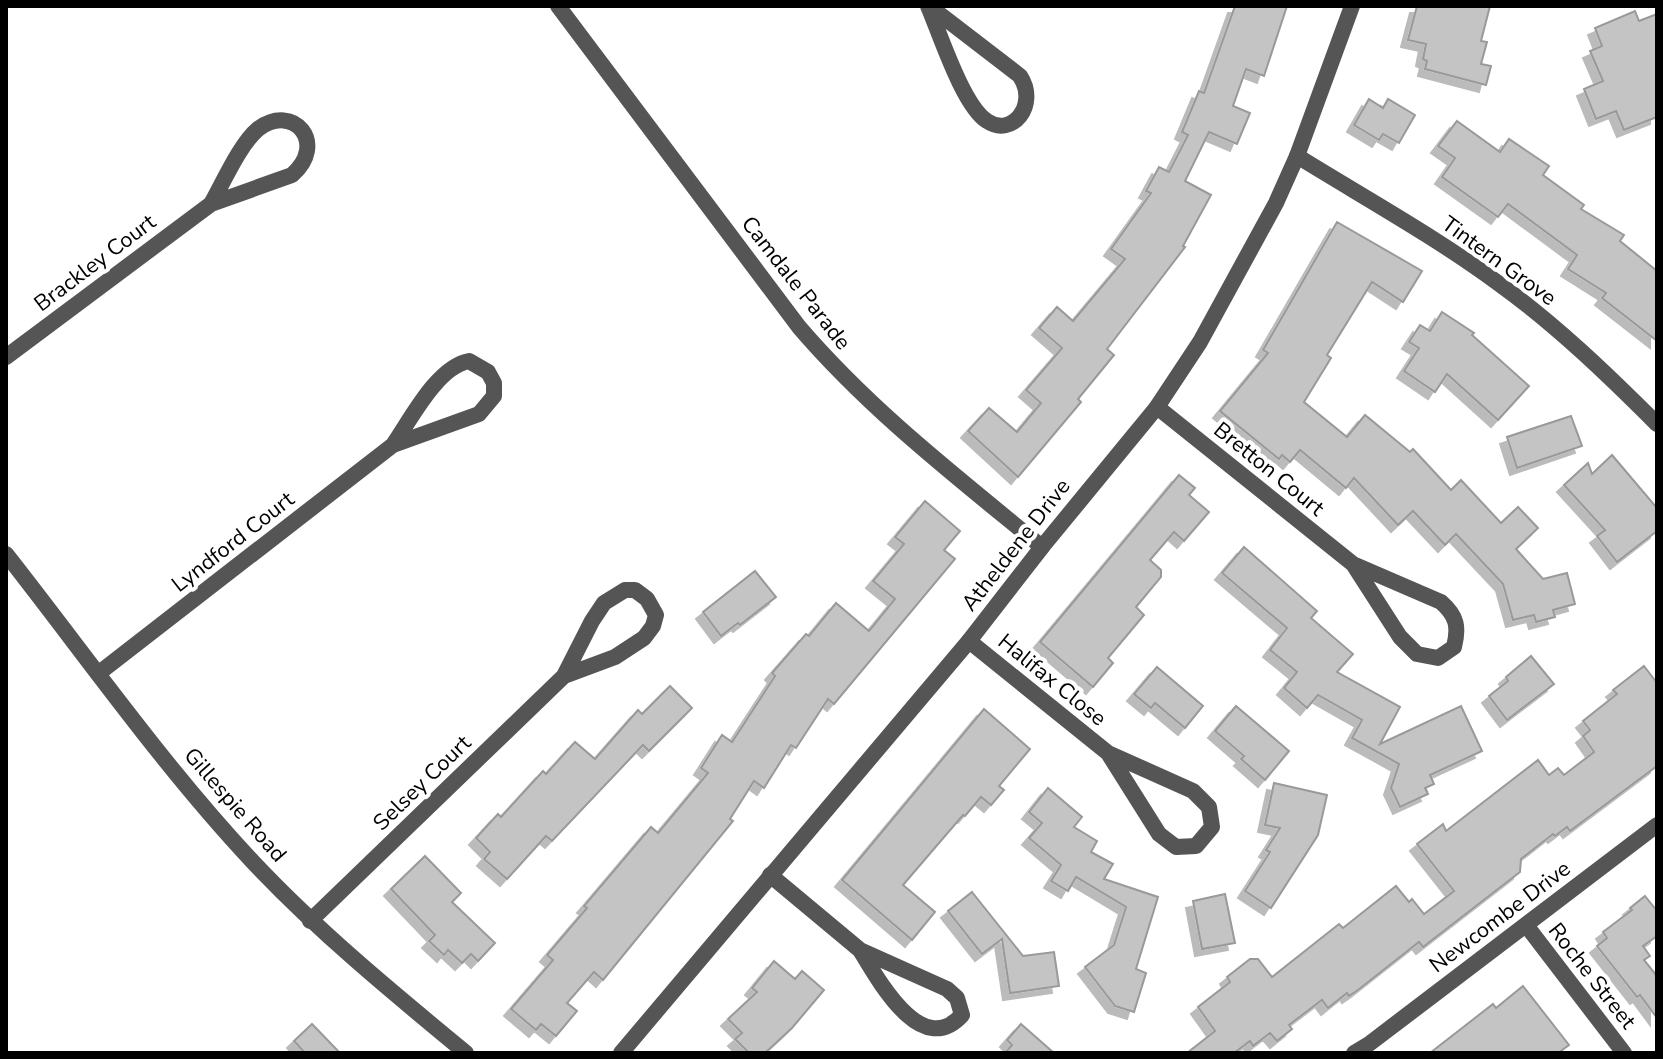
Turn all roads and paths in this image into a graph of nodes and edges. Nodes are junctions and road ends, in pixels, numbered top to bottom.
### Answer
1 (580, 6) edge
2 (929, 6) edge
3 (1352, 6) edge
4 (562, 11) edge
5 (1297, 156) junction
6 (211, 204) junction
7 (6, 357) edge
8 (1157, 407) junction
9 (1657, 424) edge
10 (393, 445) junction
11 (1042, 547) junction
12 (6, 554) edge
13 (1353, 564) junction
14 (969, 641) junction
15 (99, 673) junction
16 (564, 676) junction
17 (1108, 753) junction
18 (1657, 825) edge
19 (770, 875) junction
20 (310, 921) junction
21 (1526, 925) junction
22 (860, 950) junction
23 (1365, 1049) edge
24 (466, 1053) edge
25 (621, 1053) edge
26 (1354, 1053) edge
27 (1624, 1053) edge

1 - 4 street
2 - 2 street
3 - 5 street, Atheldene Drive
4 - 11 street, Camdale Parade
5 - 8 street, Atheldene Drive
5 - 9 street, Tintern Grove
6 - 6 street, Brackley Court
6 - 7 street, Brackley Court
8 - 11 street, Atheldene Drive
8 - 13 street, Bretton Court
10 - 10 street, Lyndford Court
10 - 15 street, Lyndford Court
11 - 14 street, Atheldene Drive
12 - 15 street, Gillespie Road
13 - 13 street, Bretton Court
14 - 17 street, Halifax Close
14 - 19 street, Atheldene Drive
15 - 20 street, Gillespie Road
16 - 16 street, Selsey Court
16 - 20 street, Selsey Court
17 - 17 street, Halifax Close
18 - 21 street, Newcombe Drive
19 - 22 street
19 - 25 street, Atheldene Drive
20 - 24 street, Gillespie Road
21 - 23 street, Newcombe Drive
21 - 27 street, Roche Street
22 - 22 street
23 - 26 street, Newcombe Drive

